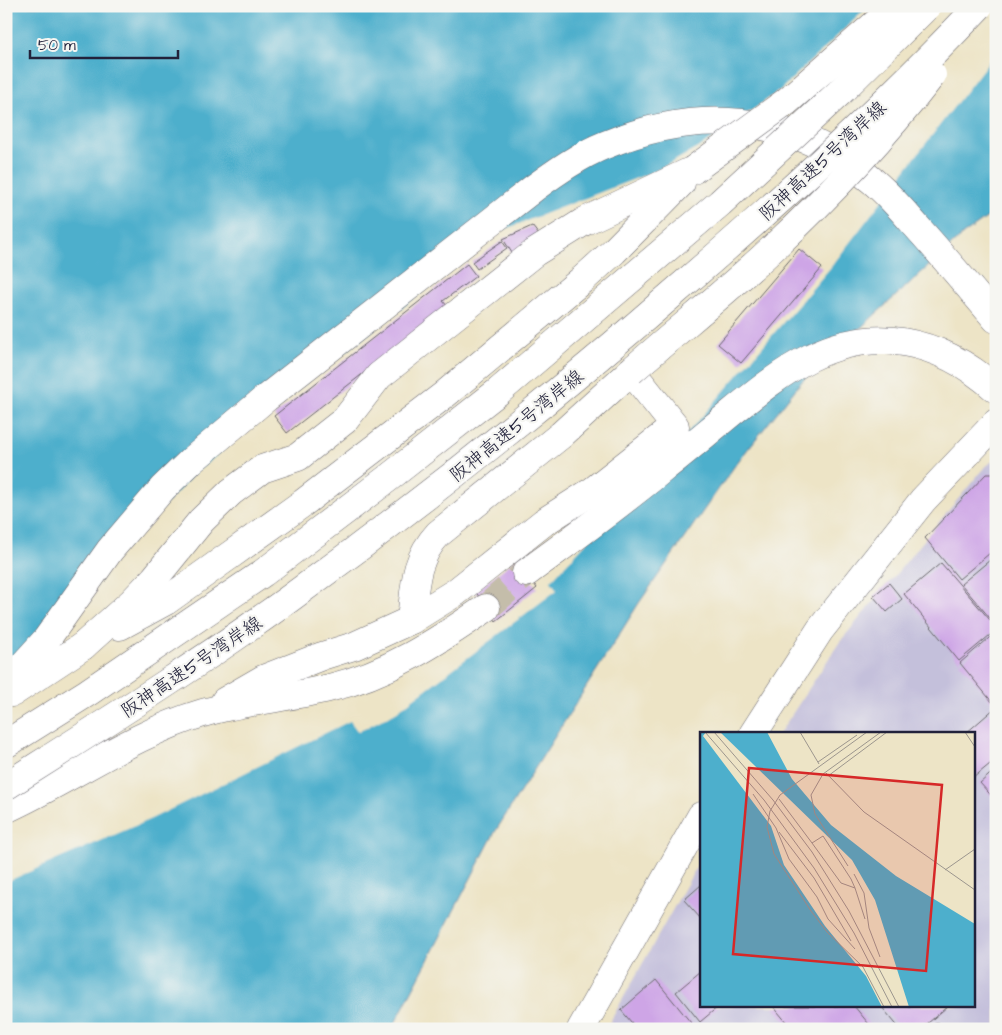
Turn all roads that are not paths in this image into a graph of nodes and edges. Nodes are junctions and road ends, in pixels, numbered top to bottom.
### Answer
1 (896, 6) edge
2 (927, 6) edge
3 (979, 6) edge
4 (984, 6) edge
5 (693, 170) junction
6 (996, 319) edge
7 (631, 371) junction
8 (996, 389) edge
9 (996, 423) edge
10 (526, 573) tunnel mouth
11 (486, 608) tunnel mouth
12 (411, 620) junction
13 (84, 646) junction
14 (6, 684) edge
15 (6, 696) edge
16 (203, 713) junction
17 (754, 732) edge
18 (6, 744) edge
19 (6, 786) edge
20 (6, 810) edge
21 (700, 818) edge
22 (581, 1029) edge

1 - 5 main road, bridge
2 - 18 main road, 阪神高速5号湾岸線, bridge
3 - 19 main road, 阪神高速5号湾岸線, bridge
4 - 7 main road, bridge
5 - 13 main road
5 - 13 main road
6 - 14 main road, bridge
7 - 12 main road
7 - 12 main road
8 - 10 main road
9 - 17 main road
11 - 16 main road
12 - 16 main road
13 - 15 main road
16 - 20 main road
21 - 22 main road

